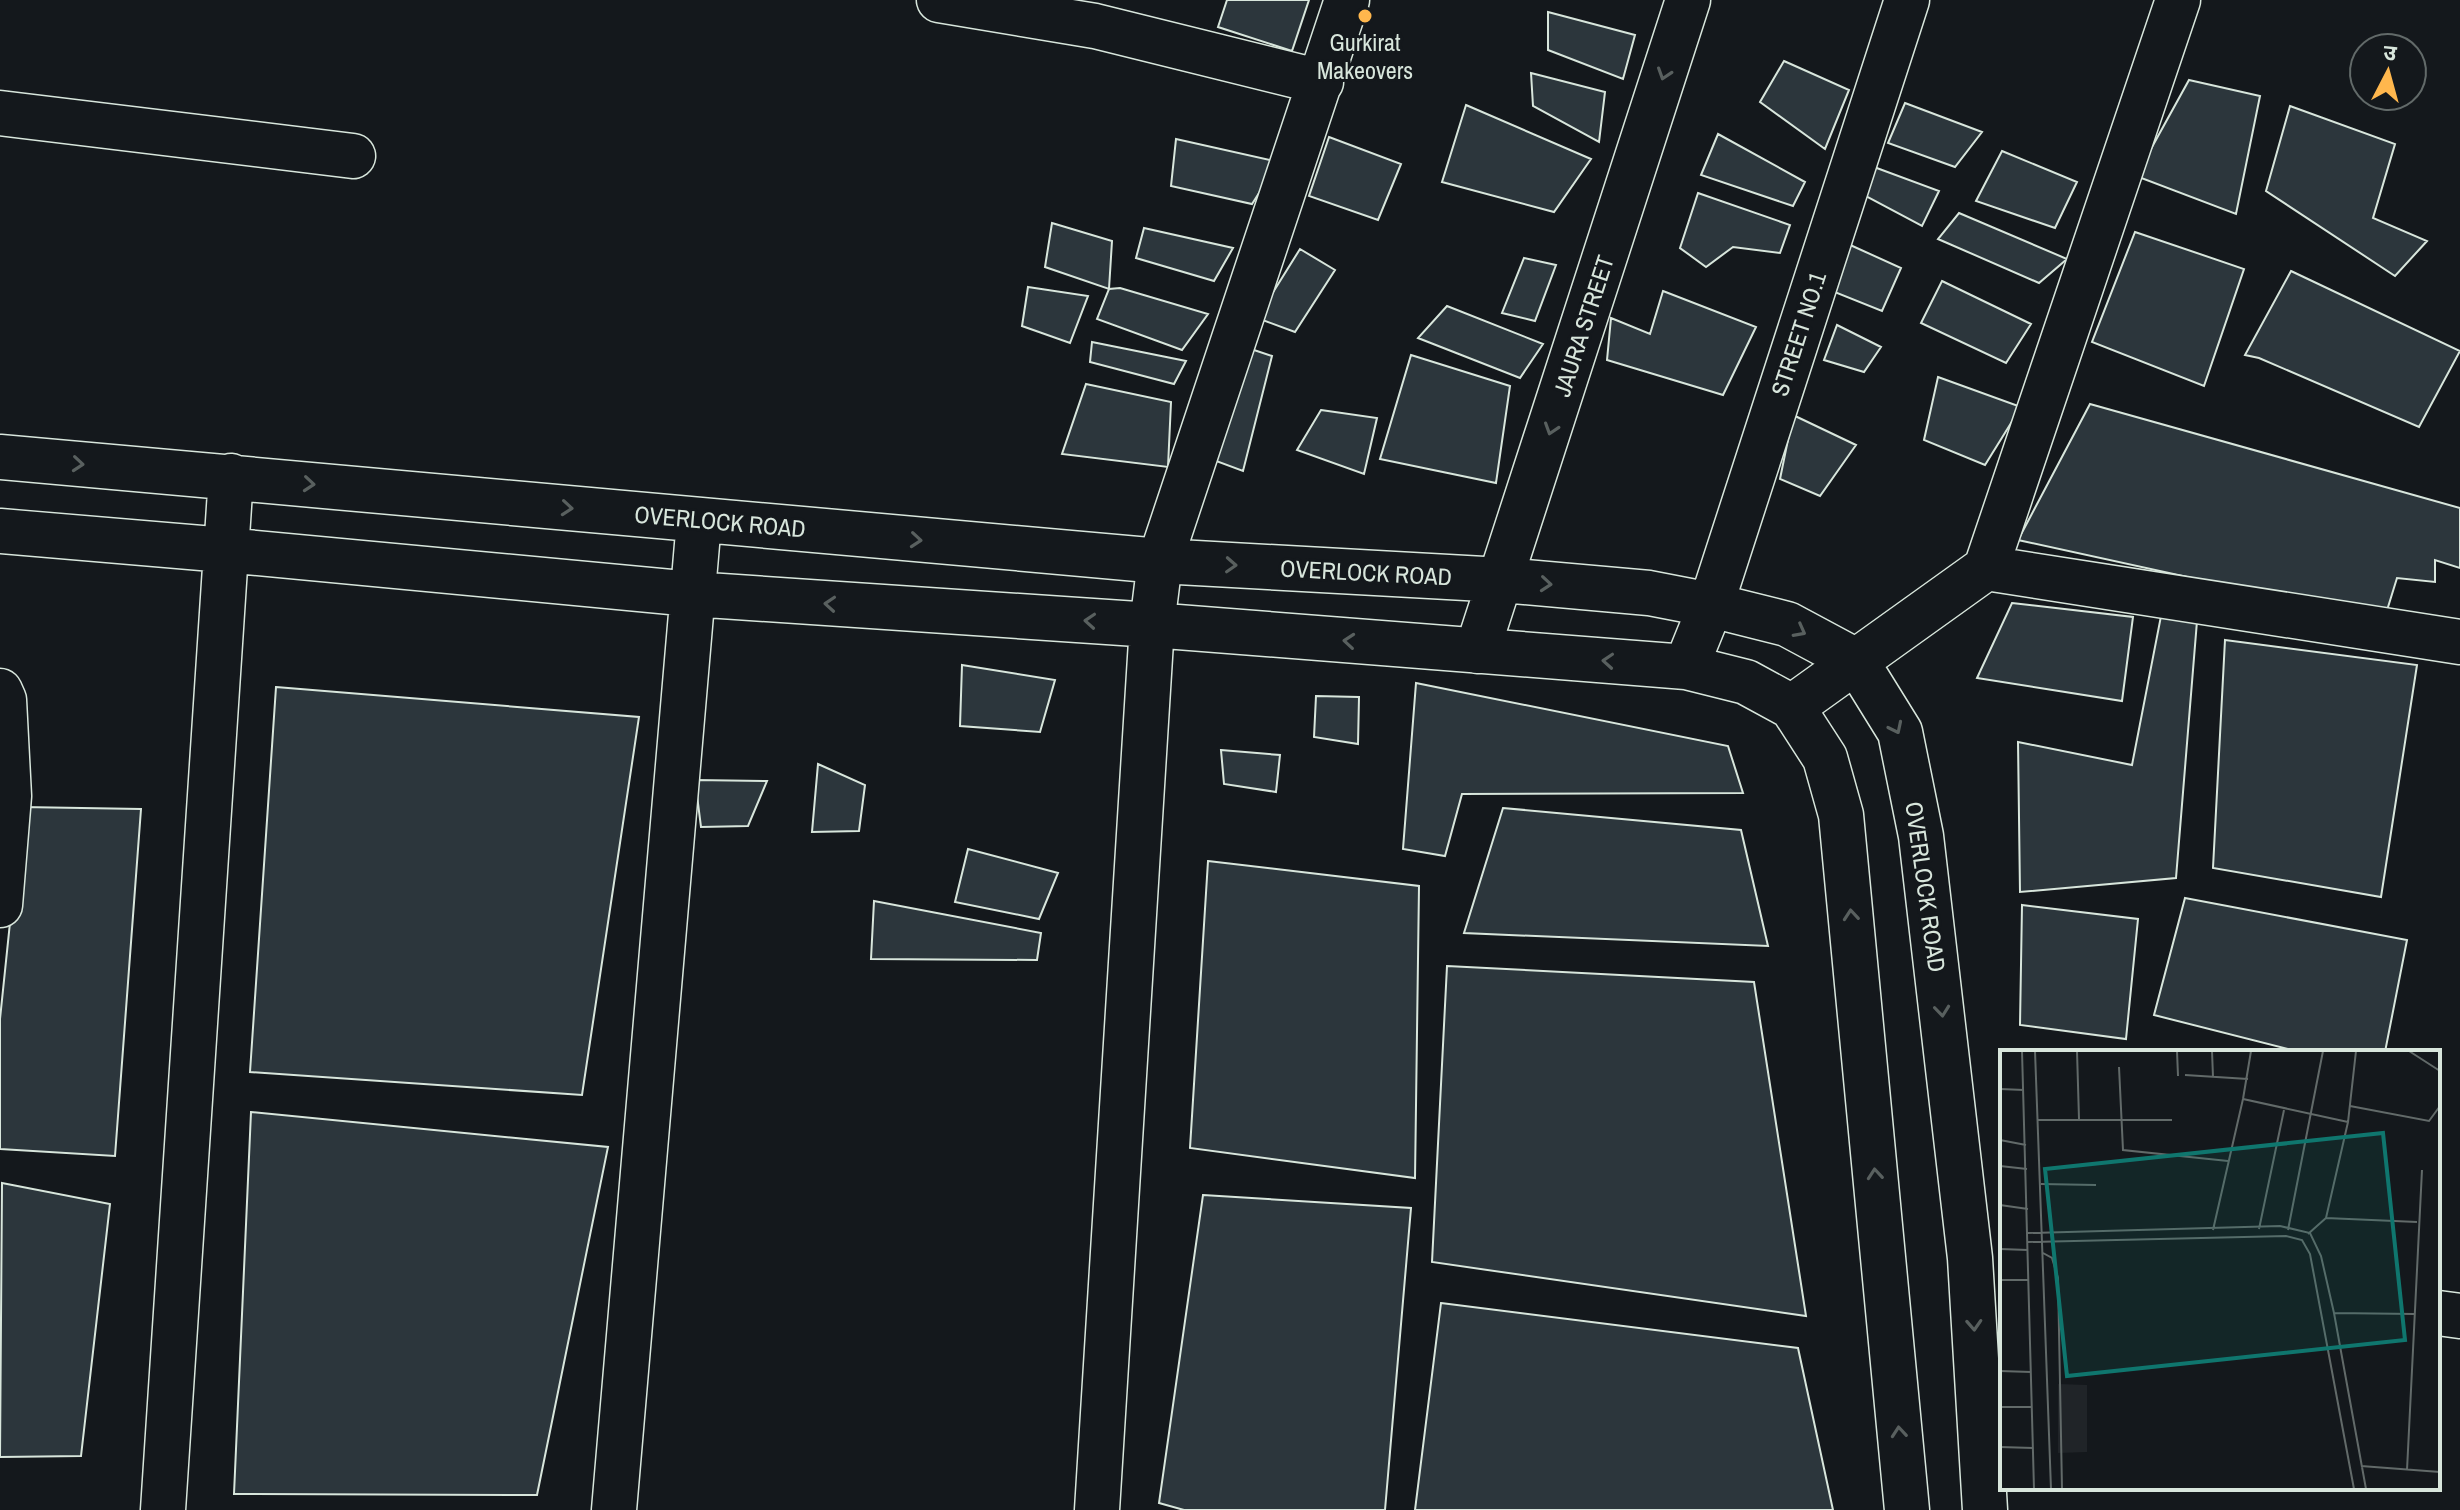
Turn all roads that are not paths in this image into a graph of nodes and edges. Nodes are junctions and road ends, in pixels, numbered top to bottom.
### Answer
1 (939, 0) edge
2 (1347, 0) edge
3 (1688, 0) edge
4 (1907, 0) edge
5 (2178, 0) edge
6 (1321, 82) junction
7 (0, 113) edge
8 (353, 156) dead end
9 (0, 457) edge
10 (231, 476) junction
11 (699, 521) junction
12 (0, 531) edge
13 (225, 550) junction
14 (1160, 561) junction
15 (1986, 568) junction
16 (1502, 580) junction
17 (692, 594) junction
18 (1711, 605) junction
19 (1152, 625) junction
20 (2460, 642) edge
21 (1477, 651) junction
22 (1856, 661) junction
23 (1686, 667) junction
24 (0, 691) edge
25 (1792, 707) junction
26 (0, 905) edge
27 (1986, 1260) edge
28 (2440, 1313) edge
29 (2460, 1316) edge
30 (163, 1510) edge
31 (614, 1510) edge
32 (1097, 1510) edge
33 (1907, 1510) edge
34 (1985, 1510) edge

1 - 6 street
2 - 6 street
3 -> 16 street, JAURA STREET
4 - 18 street, STREET NO.1
5 - 15 street
6 - 14 street
7 - 8 street
9 -> 10 street, OVERLOCK ROAD
10 -> 11 street, OVERLOCK ROAD
10 - 13 street
11 -> 14 street, OVERLOCK ROAD
11 - 17 street
12 - 13 street
13 - 17 street
13 - 30 street
14 -> 16 street, OVERLOCK ROAD
14 - 19 street
15 - 20 street
15 - 22 street
16 -> 18 street, OVERLOCK ROAD
16 - 21 street, JAURA STREET
19 -> 17 street
17 - 31 street
18 -> 22 street, OVERLOCK ROAD
18 - 23 street, STREET NO.1
21 -> 19 street
19 - 32 street
23 -> 21 street
22 - 25 street
22 -> 27 street, OVERLOCK ROAD
23 - 25 street
24 - 26 street
33 -> 25 street
27 -> 34 street, OVERLOCK ROAD
28 - 29 street

